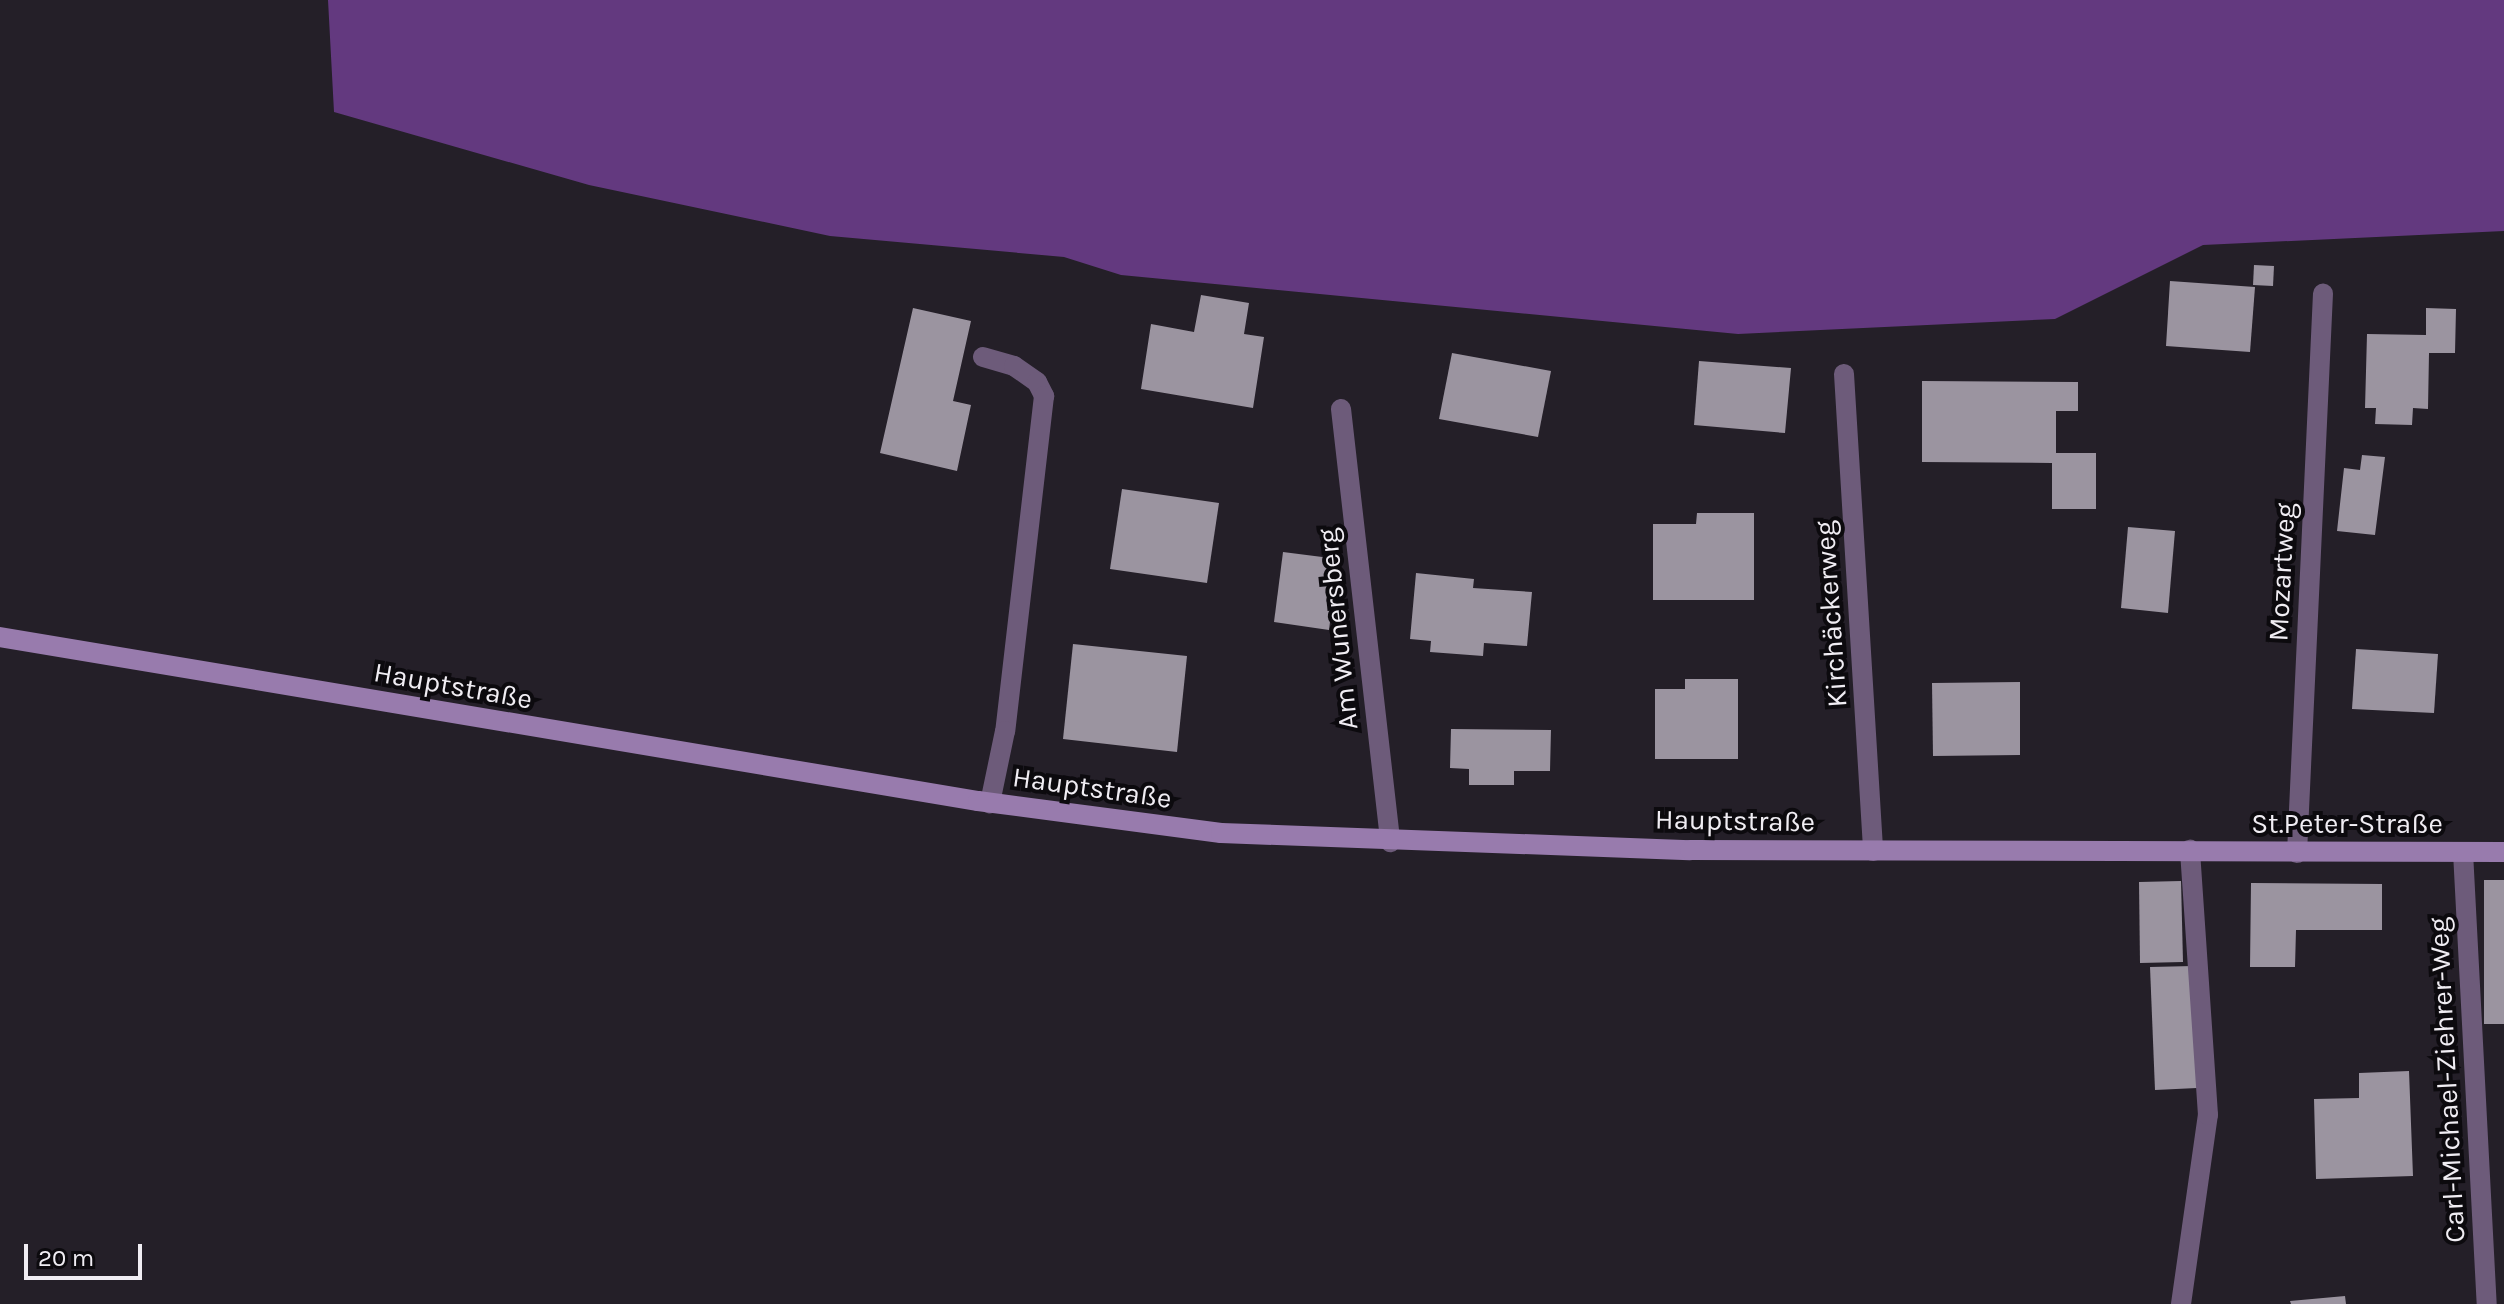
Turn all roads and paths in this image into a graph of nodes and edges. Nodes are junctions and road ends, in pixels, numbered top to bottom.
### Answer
1 (2323, 294) dead end
2 (983, 357) dead end
3 (1844, 374) dead end
4 (1341, 409) dead end
5 (0, 637) edge
6 (990, 803) junction
7 (1390, 842) junction
8 (2190, 850) junction
9 (1873, 851) junction
10 (2463, 852) junction
11 (2504, 852) edge
12 (2297, 853) junction
13 (2181, 1304) edge
14 (2487, 1304) edge

1 - 12 street, Mozartweg
2 - 6 street
3 - 9 street, Kirchäckerweg
4 - 7 street, Am Wunersberg
5 - 6 main road, Hauptstraße
6 - 7 main road, Hauptstraße
7 - 9 main road, Hauptstraße
8 - 9 main road, Hauptstraße
8 - 12 main road, St.Peter-Straße
8 - 13 street
10 - 11 main road, St.Peter-Straße
10 - 12 main road, St.Peter-Straße
10 - 14 street, Carl-Michael-Ziehrer-Weg

